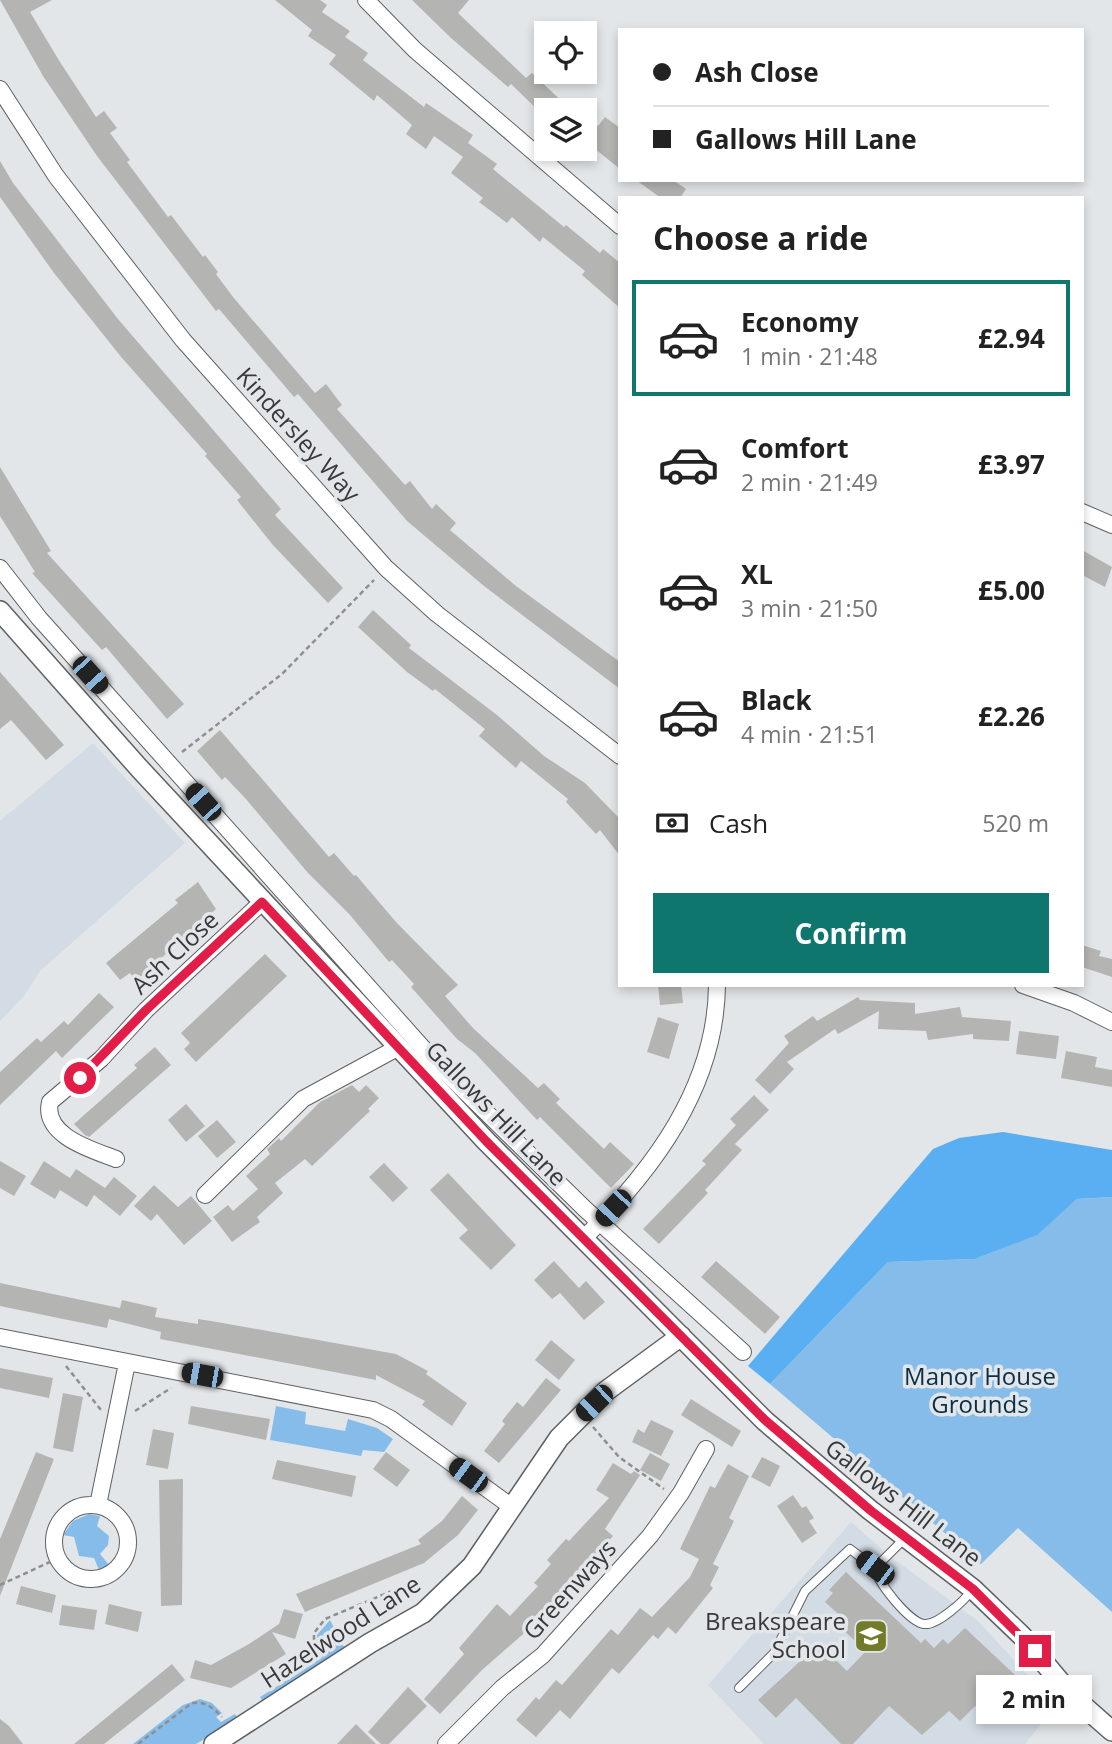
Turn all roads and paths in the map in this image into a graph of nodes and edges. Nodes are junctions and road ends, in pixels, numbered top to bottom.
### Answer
1 (366, 0) edge
2 (0, 89) edge
3 (618, 224) edge
4 (1084, 513) edge
5 (1112, 525) edge
6 (0, 568) edge
7 (386, 568) junction
8 (3, 623) edge
9 (157, 750) junction
10 (618, 755) edge
11 (168, 764) junction
12 (139, 768) junction
13 (262, 902) junction
14 (717, 987) edge
15 (1029, 987) edge
16 (1112, 1022) edge
17 (397, 1048) junction
18 (116, 1159) dead end
19 (205, 1195) dead end
20 (599, 1222) junction
21 (583, 1238) junction
22 (681, 1336) junction
23 (0, 1337) edge
24 (743, 1352) dead end
25 (61, 1360) dead end
26 (127, 1363) junction
27 (180, 1382) dead end
28 (105, 1415) dead end
29 (125, 1417) dead end
30 (588, 1422) dead end
31 (706, 1449) dead end
32 (677, 1498) junction
33 (98, 1505) junction
34 (512, 1507) junction
35 (906, 1537) junction
36 (50, 1562) dead end
37 (875, 1568) junction
38 (0, 1585) edge
39 (973, 1589) junction
40 (417, 1590) dead end
41 (314, 1657) dead end
42 (739, 1688) dead end
43 (222, 1717) dead end
44 (1112, 1731) edge
45 (138, 1744) edge
46 (215, 1744) edge
47 (446, 1744) edge

1 - 3 street
2 - 7 street, Kindersley Way
4 - 5 street
6 - 9 street, Gallows Hill Lane
7 - 10 street, Kindersley Way
7 - 11 path
8 - 12 street, Gallows Hill Lane
9 - 11 street, Gallows Hill Lane
9 - 12 street
11 - 20 street, Gallows Hill Lane
12 - 13 street, Gallows Hill Lane
13 - 17 street, Gallows Hill Lane
13 - 18 street, Ash Close
14 - 20 street
15 - 16 street
17 - 19 street
17 - 21 street, Gallows Hill Lane
20 - 21 street
20 - 24 street, Gallows Hill Lane
21 - 22 street, Gallows Hill Lane
22 - 34 street, Hazelwood Lane
22 - 35 street, Gallows Hill Lane
23 - 26 street
25 - 28 path
26 - 33 street
26 - 34 street
27 - 29 path
30 - 32 path
31 - 32 street, Greenways
32 - 47 street, Greenways
33 - 33 street
34 - 46 street, Hazelwood Lane
35 - 37 lane
35 - 39 street, Gallows Hill Lane
36 - 38 path
37 - 39 lane
37 - 42 lane
39 - 44 street, Gallows Hill Lane
40 - 41 path
43 - 45 path

